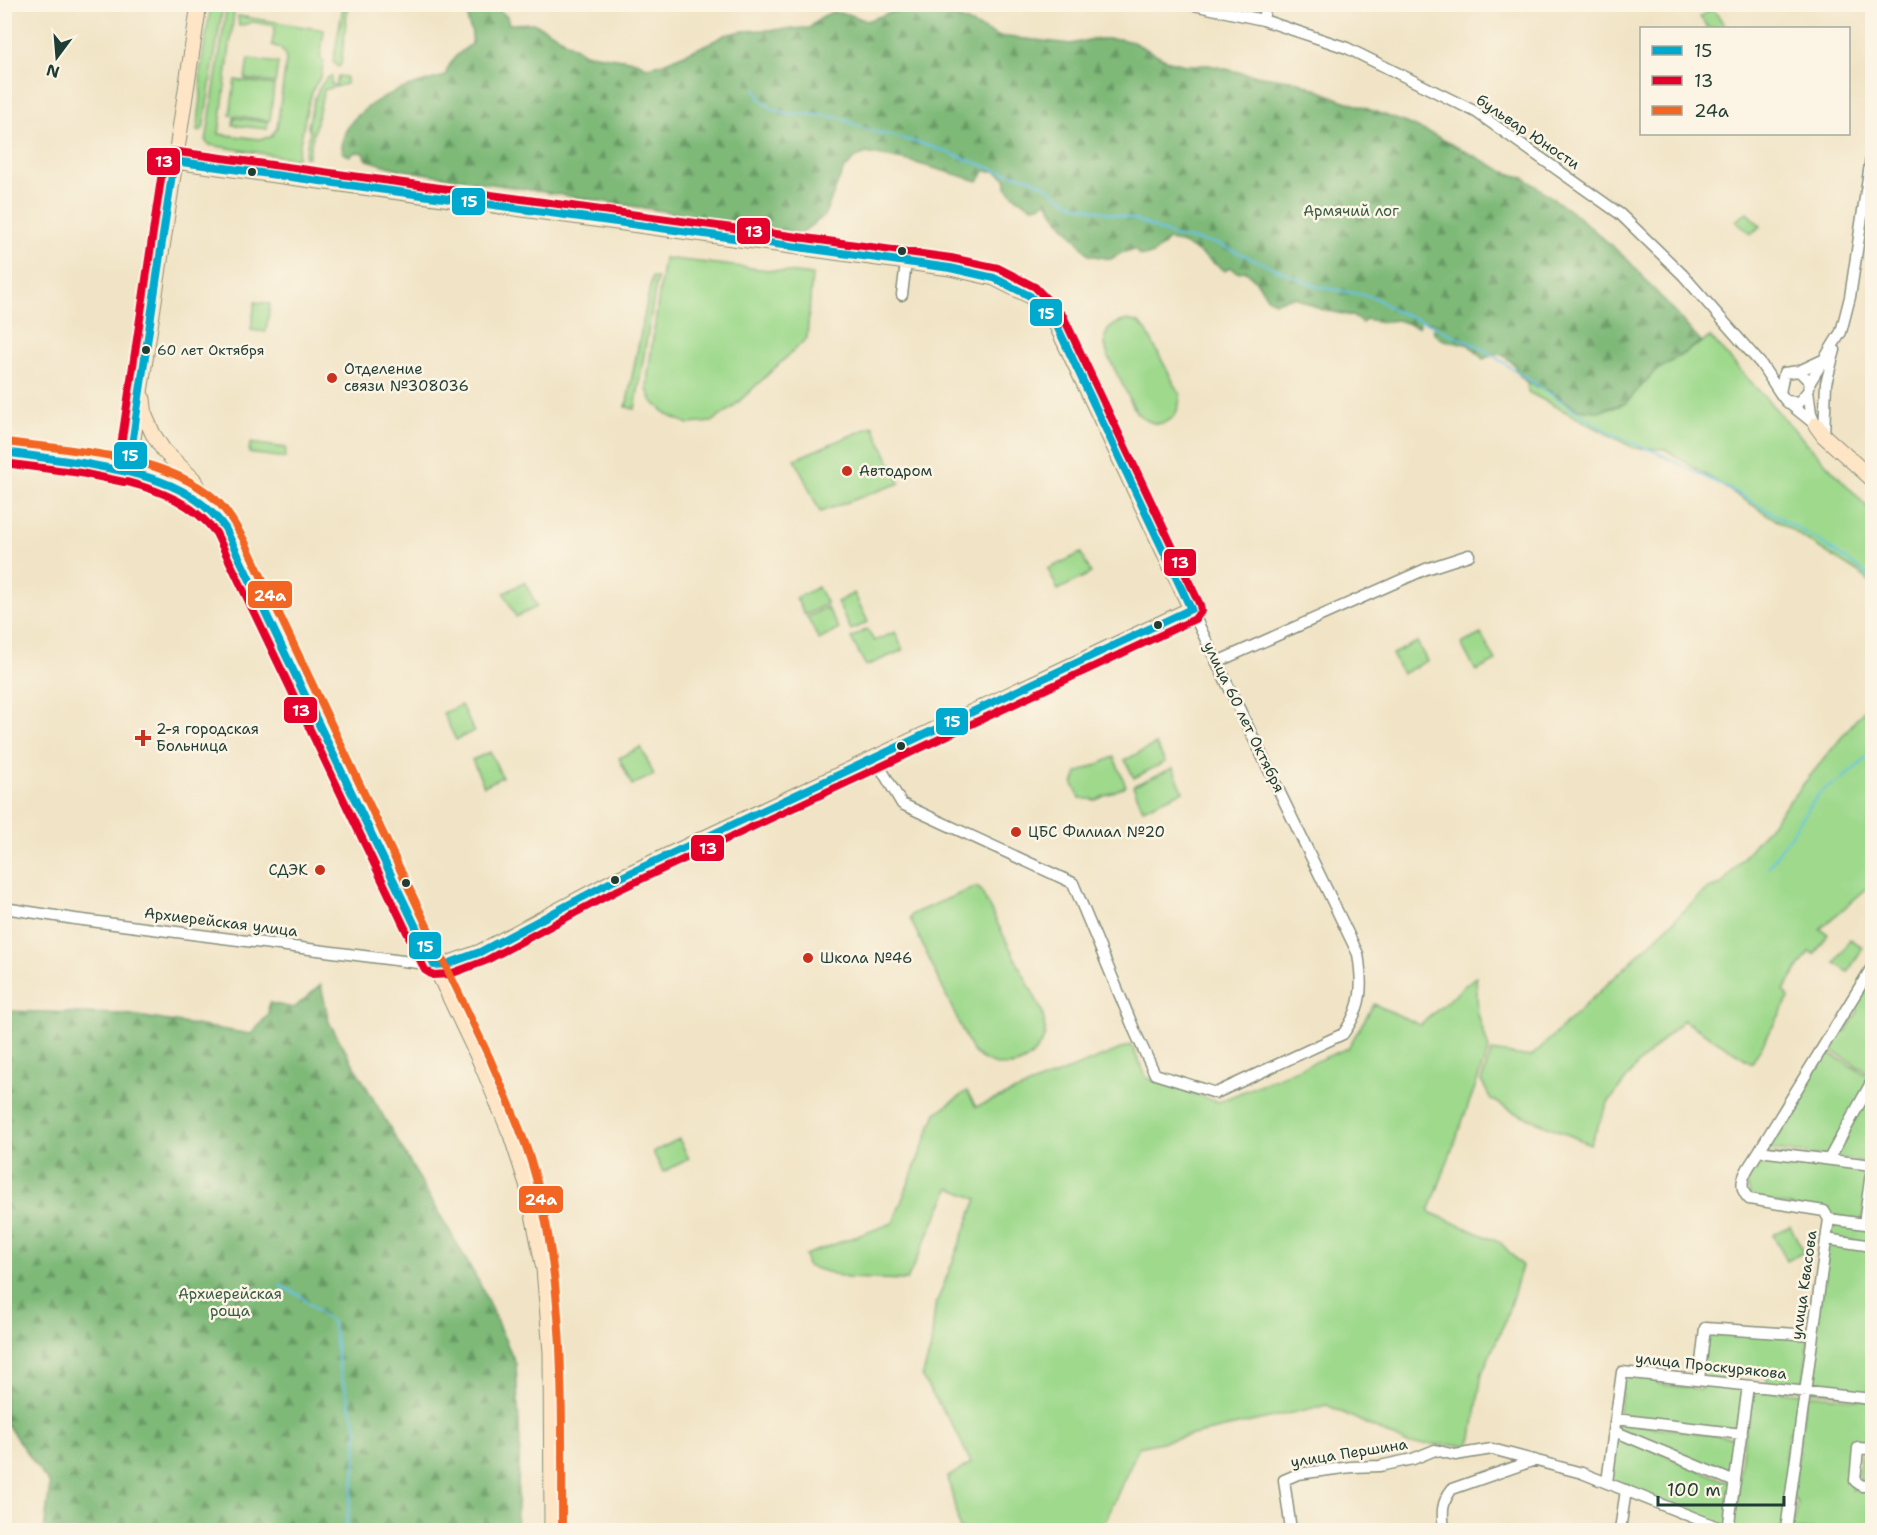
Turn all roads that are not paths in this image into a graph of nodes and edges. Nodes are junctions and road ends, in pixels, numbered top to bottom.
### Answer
1 (198, 4) edge
2 (1189, 4) edge
3 (1266, 4) edge
4 (1263, 20) junction
5 (1872, 151) edge
6 (174, 161) junction
7 (906, 262) junction
8 (902, 296) dead end
9 (1841, 332) junction
10 (1825, 358) junction
11 (1761, 364) junction
12 (1799, 372) junction
13 (1784, 374) junction
14 (140, 387) junction
15 (1809, 387) junction
16 (1783, 397) junction
17 (1820, 430) junction
18 (4, 452) edge
19 (128, 472) junction
20 (1872, 479) edge
21 (207, 507) junction
22 (1469, 555) dead end
23 (1191, 609) junction
24 (1217, 662) junction
25 (874, 757) junction
26 (4, 908) edge
27 (434, 965) junction
28 (1872, 967) edge
29 (1872, 1081) edge
30 (1759, 1150) junction
31 (1829, 1159) junction
32 (1829, 1219) junction
33 (1868, 1224) edge
34 (1826, 1239) junction
35 (1872, 1246) edge
36 (1811, 1335) junction
37 (1699, 1380) junction
38 (1748, 1386) junction
39 (1804, 1392) junction
40 (1872, 1399) edge
41 (1616, 1419) junction
42 (1614, 1431) junction
43 (1742, 1434) junction
44 (1872, 1449) edge
45 (1536, 1460) junction
46 (1607, 1482) junction
47 (1735, 1482) junction
48 (1872, 1485) edge
49 (1626, 1490) junction
50 (552, 1530) edge
51 (1291, 1530) edge
52 (1444, 1530) edge
53 (1620, 1530) edge
54 (1727, 1530) edge
55 (1786, 1530) edge

1 - 6 street
2 - 4 street, бульвар Юности
3 - 4 street
4 - 11 street, бульвар Юности
5 - 9 street
6 - 7 street, улица 60 лет Октября
6 - 14 street
7 - 8 street
7 - 23 street, улица 60 лет Октября
9 - 10 street
9 - 17 street
10 - 12 street
10 - 15 street
11 - 13 street
11 - 16 street, бульвар Юности
12 - 13 street
12 - 15 street
13 - 16 street
14 - 19 street
14 - 21 street
15 - 16 street
15 - 17 street
16 - 17 street, бульвар Юности
17 - 20 street
18 - 19 street
19 - 21 street
21 - 27 street
22 - 24 street
23 - 24 street, улица 60 лет Октября
23 - 25 street
24 - 25 street, улица 60 лет Октября
25 - 27 street
26 - 27 street, Архиерейская улица
27 - 50 street
28 - 30 street, улица Квасова
29 - 31 street
30 - 31 street
30 - 32 street, улица Квасова
31 - 33 street
32 - 33 street
32 - 34 street, улица Квасова
34 - 35 street
34 - 36 street, улица Квасова
36 - 37 street
36 - 39 street, улица Квасова
37 - 38 street, улица Проскурякова
37 - 41 street, улица Проскурякова
38 - 39 street, улица Проскурякова
38 - 43 street
39 - 40 street, улица Проскурякова
39 - 55 street, улица Квасова
41 - 42 street, улица Проскурякова
41 - 43 street
42 - 46 street, улица Проскурякова
42 - 47 street
43 - 47 street
44 - 48 street
45 - 46 street, улица Першина
45 - 51 street, улица Першина
45 - 52 street
46 - 49 street, улица Першина
47 - 54 street
49 - 53 street
49 - 54 street, улица Першина

